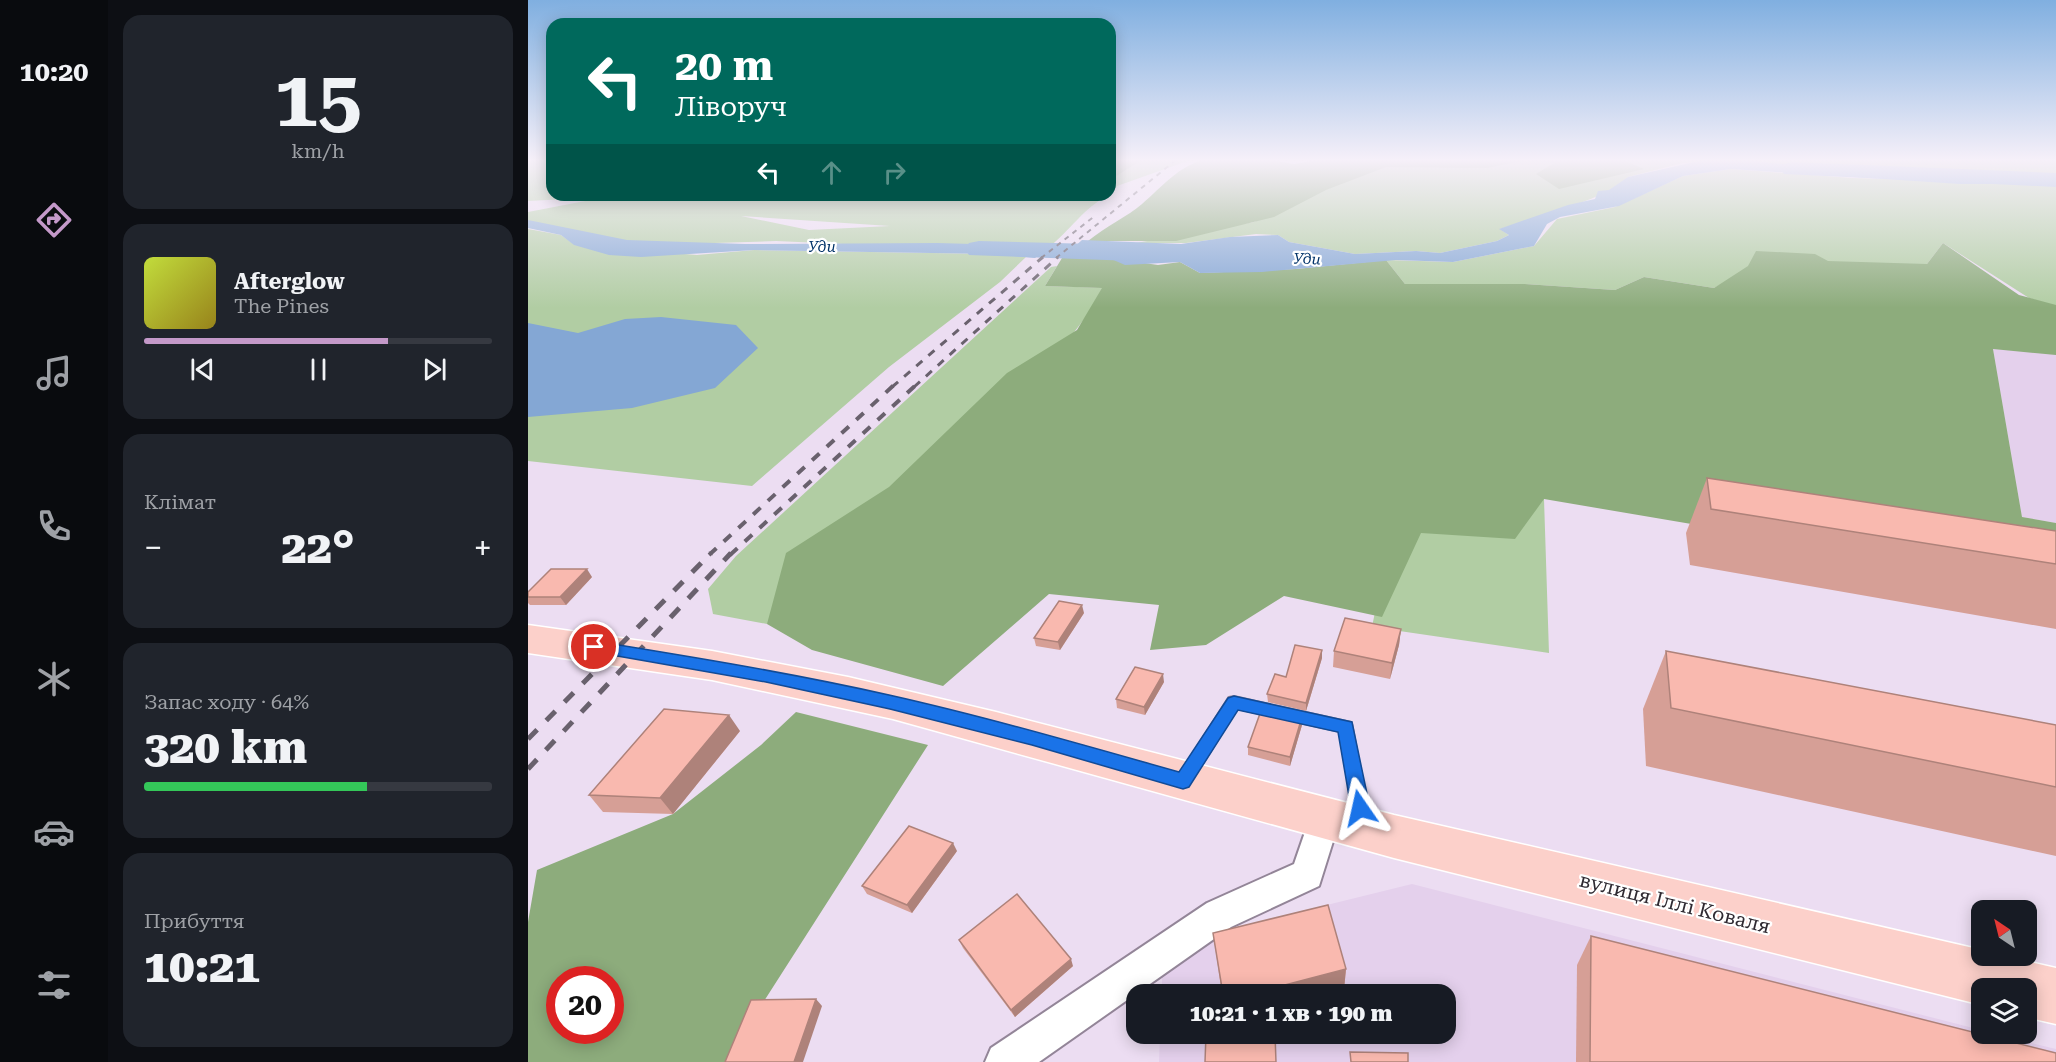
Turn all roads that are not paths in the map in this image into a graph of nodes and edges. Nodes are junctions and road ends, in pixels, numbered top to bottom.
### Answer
1 (528, 639) edge
2 (1183, 781) junction
3 (1344, 823) junction
4 (1981, 978) edge
5 (2037, 992) edge
6 (2056, 996) edge
7 (1005, 1062) edge

1 - 2 main road, вулиця Іллі Коваля
2 - 3 main road, вулиця Іллі Коваля
2 - 3 lane
3 - 4 main road, вулиця Іллі Коваля
3 - 7 street
5 - 6 main road, вулиця Іллі Коваля

